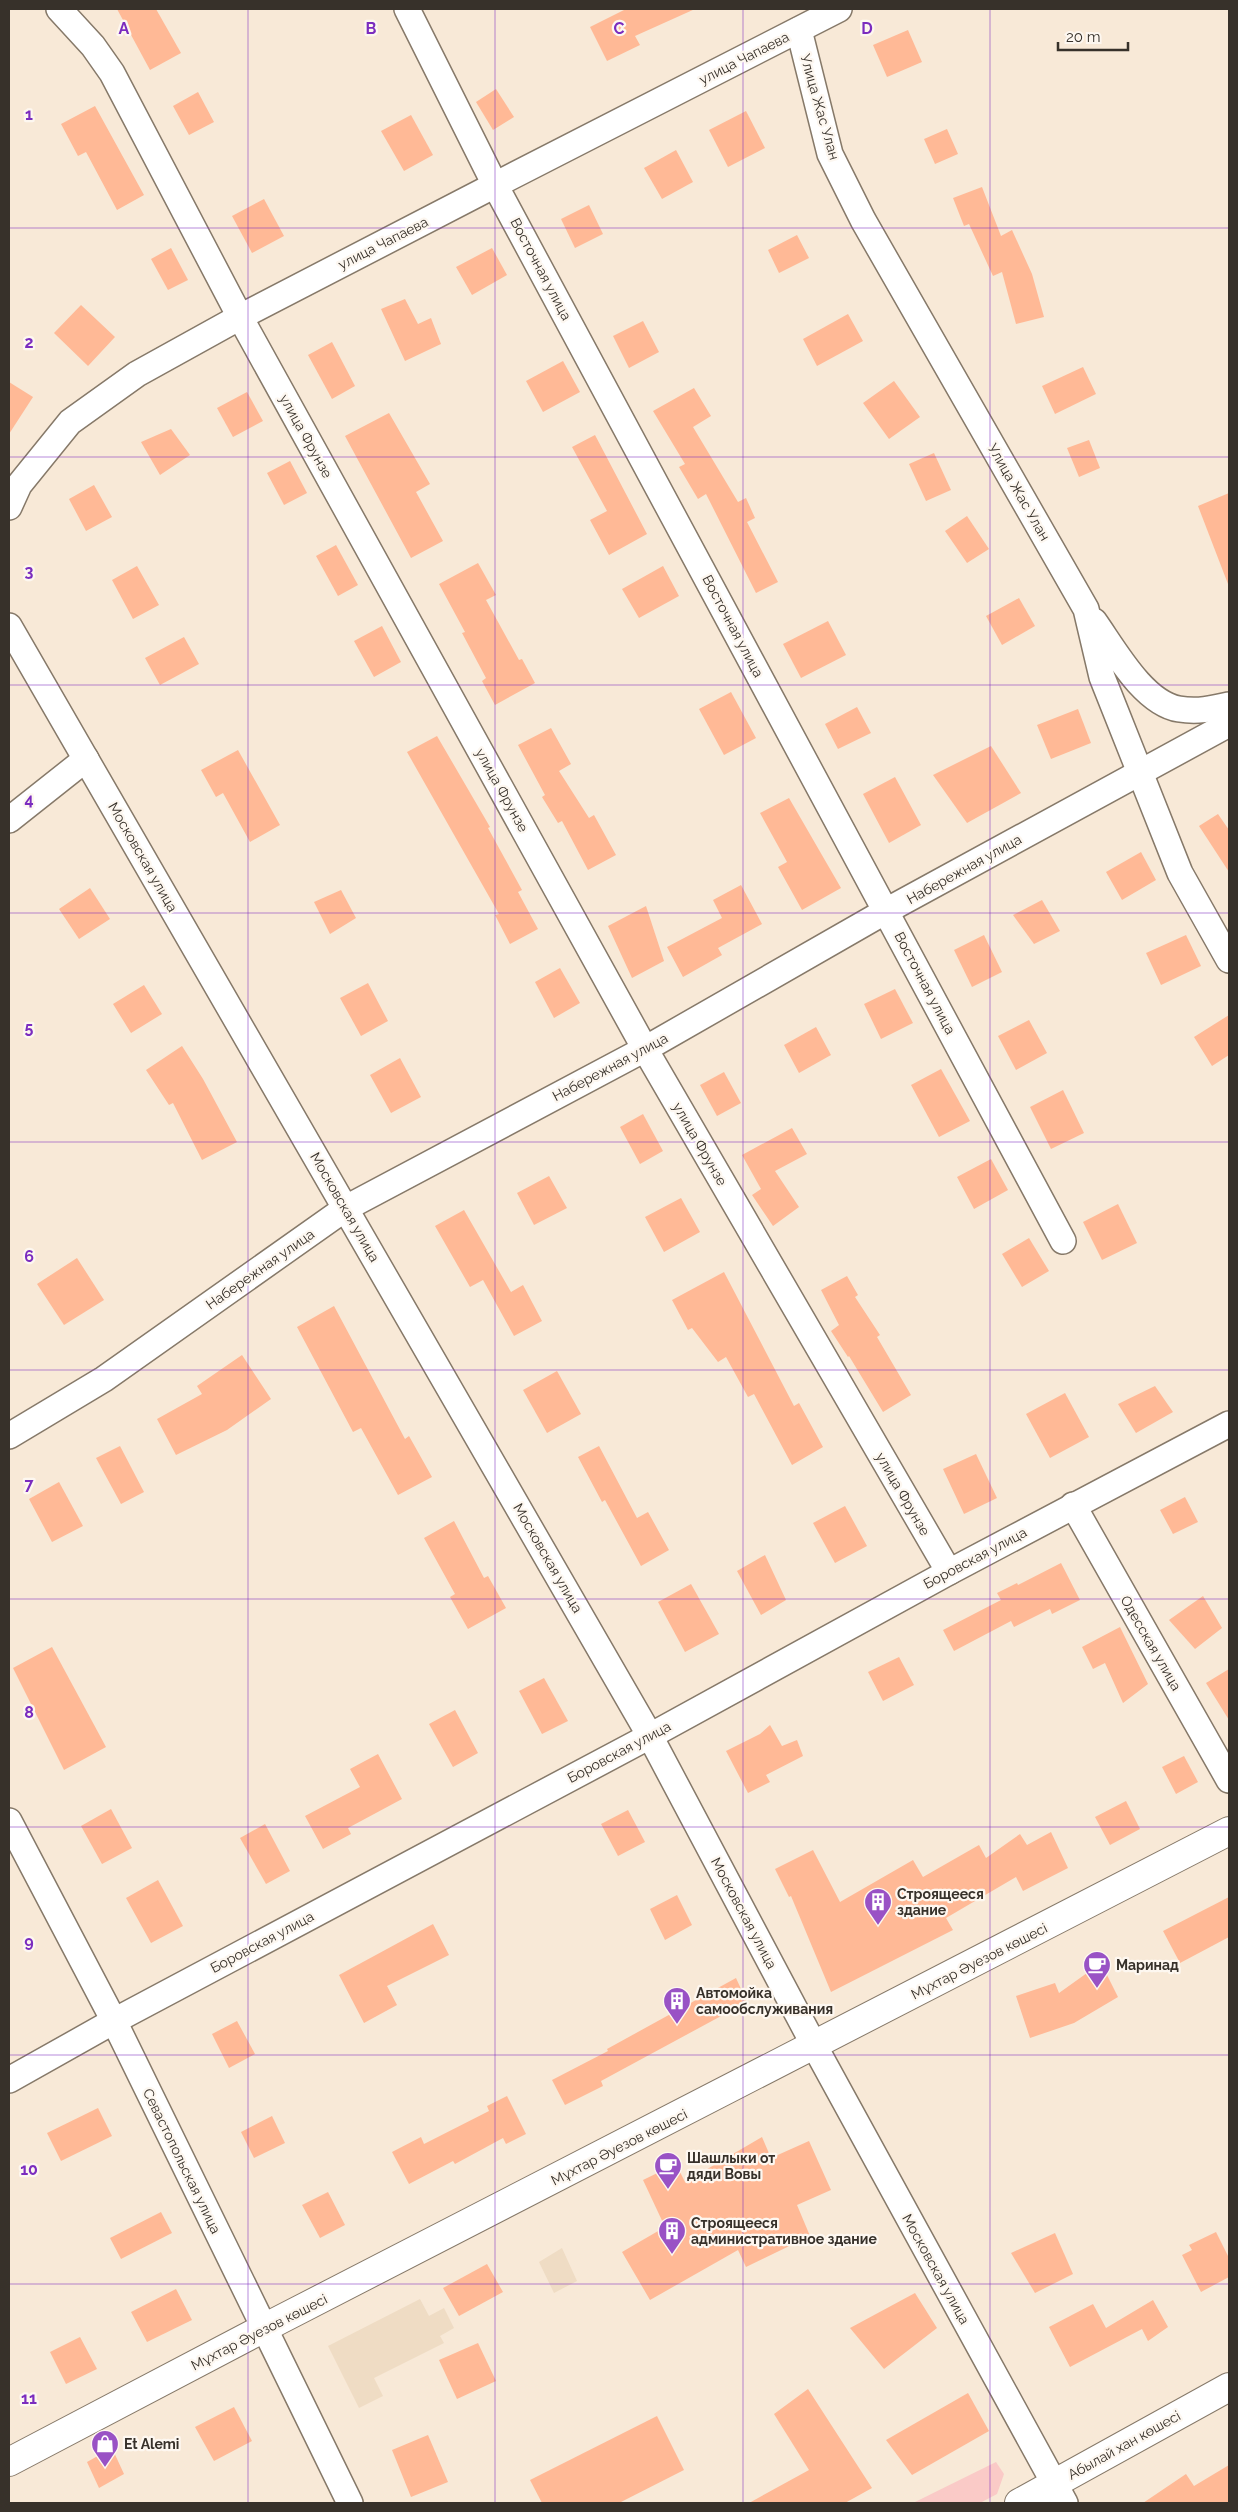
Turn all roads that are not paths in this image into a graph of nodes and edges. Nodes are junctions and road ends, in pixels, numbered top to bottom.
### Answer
1 (59, 9) edge
2 (407, 9) edge
3 (840, 9) edge
4 (799, 30) junction
5 (495, 185) junction
6 (240, 317) junction
7 (9, 507) edge
8 (1086, 609) junction
9 (9, 626) edge
10 (1229, 705) edge
11 (1229, 724) edge
12 (86, 759) junction
13 (1140, 772) junction
14 (9, 820) edge
15 (886, 911) junction
16 (1229, 960) edge
17 (645, 1049) junction
18 (346, 1208) junction
19 (1063, 1240) dead end
20 (1229, 1424) edge
21 (9, 1436) edge
22 (1073, 1506) junction
23 (948, 1572) junction
24 (650, 1736) junction
25 (1229, 1780) edge
26 (9, 1821) edge
27 (1229, 1831) edge
28 (114, 2021) junction
29 (815, 2047) junction
30 (9, 2080) edge
31 (264, 2328) junction
32 (1229, 2387) edge
33 (9, 2462) edge
34 (1059, 2494) edge
35 (350, 2503) edge
36 (1019, 2503) edge

1 - 6 street, улица Фрунзе
2 - 5 street, Восточная улица
3 - 4 street, улица Чапаева
4 - 5 street, улица Чапаева
4 - 8 street, Улица Жас Улан
5 - 6 street, улица Чапаева
5 - 15 street, Восточная улица
6 - 7 street, улица Чапаева
6 - 17 street, улица Фрунзе
8 - 10 street
8 - 13 street, Улица Жас Улан
9 - 12 street, Московская улица
11 - 13 street, Набережная улица
12 - 14 street
12 - 18 street, Московская улица
13 - 15 street, Набережная улица
13 - 16 street, Улица Жас Улан
15 - 17 street, Набережная улица
15 - 19 street, Восточная улица
17 - 18 street, Набережная улица
17 - 23 street, улица Фрунзе
18 - 21 street, Набережная улица
18 - 24 street, Московская улица
20 - 22 street, Боровская улица
22 - 23 street, Боровская улица
22 - 25 street, Одесская улица
23 - 24 street, Боровская улица
24 - 28 street, Боровская улица
24 - 29 street, Московская улица
26 - 28 street, Севастопольская улица
27 - 29 main road, Мұхтар Әуезов көшесі
28 - 30 street, Боровская улица
28 - 31 street, Севастопольская улица
29 - 31 main road, Мұхтар Әуезов көшесі
29 - 34 street, Московская улица
31 - 33 main road, Мұхтар Әуезов көшесі
31 - 35 street, Севастопольская улица
32 - 34 main road, Абылай хан көшесі
34 - 36 main road, Абылай хан көшесі

